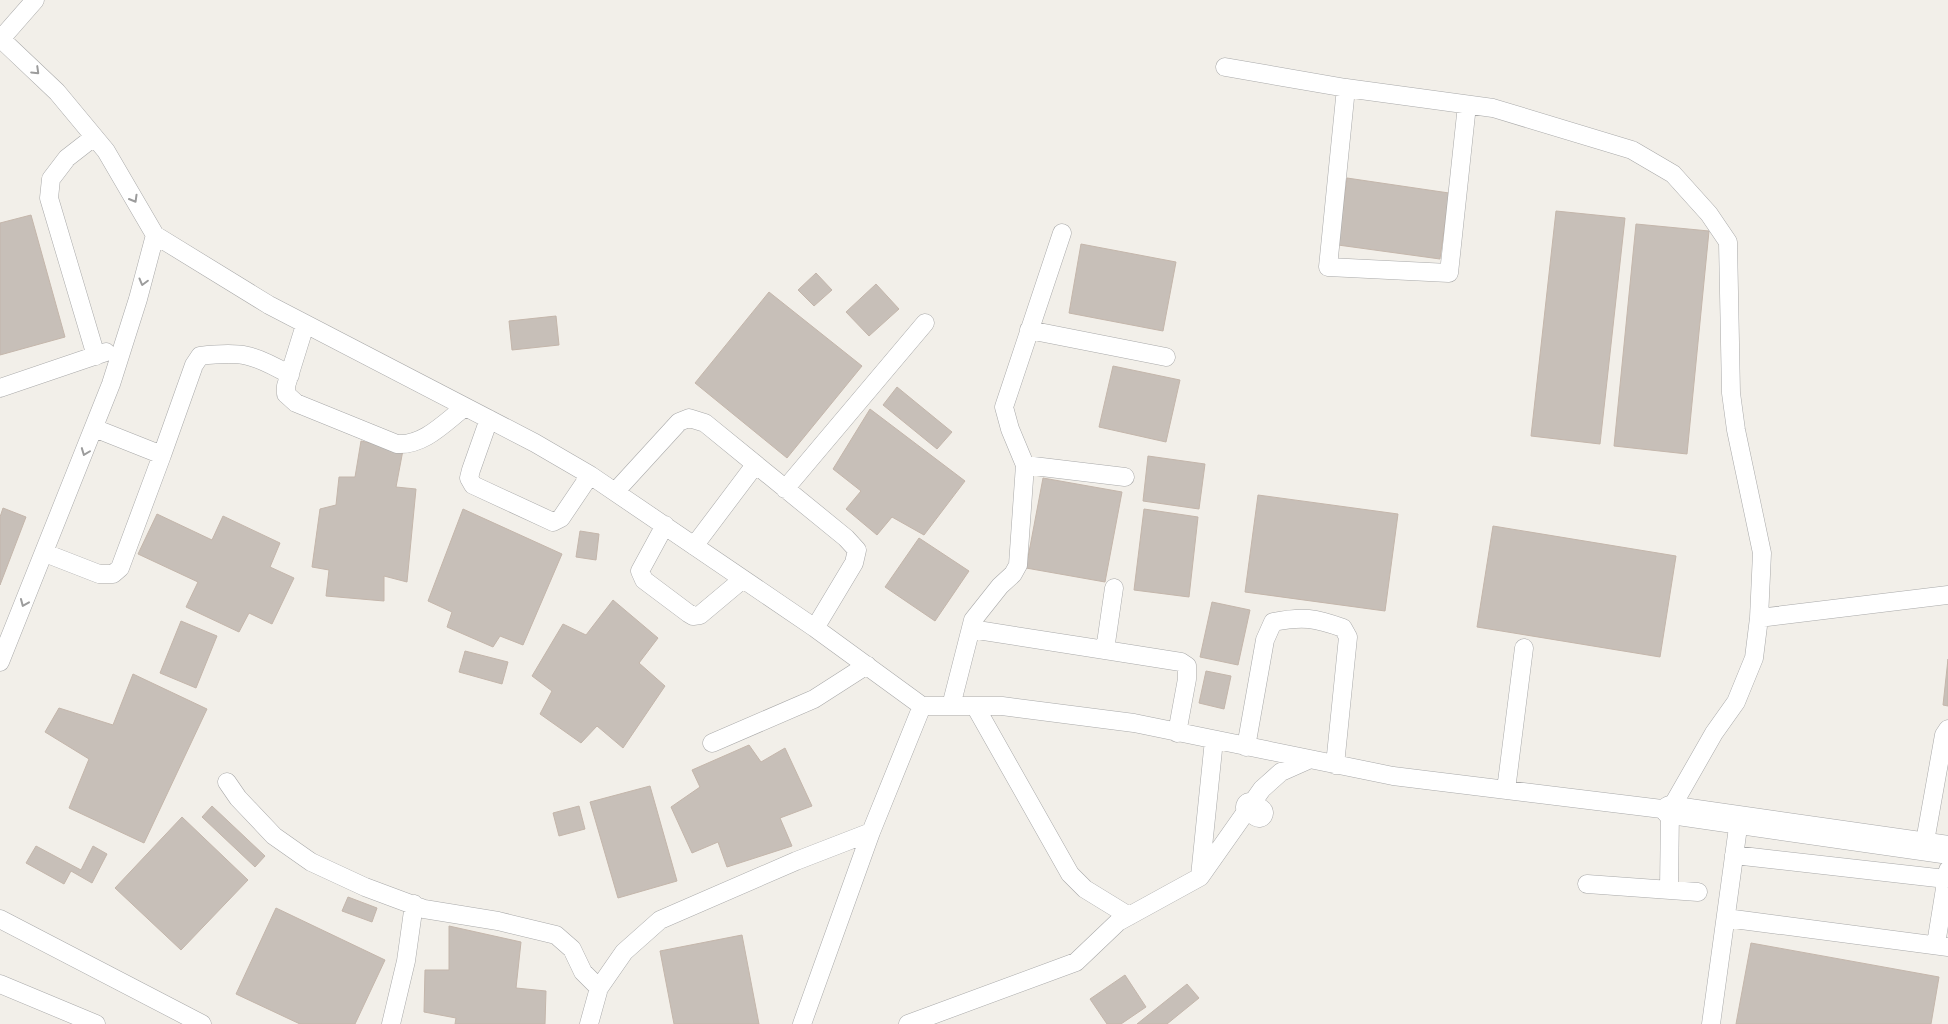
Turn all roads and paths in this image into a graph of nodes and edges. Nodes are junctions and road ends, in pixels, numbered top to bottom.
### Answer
1 (36, 0) edge
2 (0, 39) edge
3 (1225, 67) dead end
4 (1346, 88) junction
5 (1467, 105) junction
6 (94, 137) junction
7 (1062, 233) dead end
8 (155, 235) junction
9 (925, 323) dead end
10 (305, 325) junction
11 (1029, 330) junction
12 (124, 346) junction
13 (96, 356) junction
14 (1166, 357) dead end
15 (290, 375) junction
16 (0, 388) edge
17 (465, 407) junction
18 (489, 419) junction
19 (94, 428) junction
20 (162, 455) junction
21 (755, 465) junction
22 (1025, 465) junction
23 (590, 475) junction
24 (1125, 477) dead end
25 (785, 489) junction
26 (615, 492) junction
27 (665, 526) junction
28 (694, 546) junction
29 (45, 553) junction
30 (743, 579) junction
31 (1114, 588) dead end
32 (1948, 596) edge
33 (1759, 618) junction
34 (815, 628) junction
35 (971, 629) junction
36 (1524, 648) dead end
37 (1104, 650) junction
38 (0, 662) edge
39 (867, 666) junction
40 (922, 706) junction
41 (951, 706) junction
42 (975, 706) junction
43 (1948, 729) edge
44 (1177, 732) junction
45 (1214, 740) junction
46 (712, 743) dead end
47 (1246, 747) junction
48 (1308, 760) junction
49 (1335, 765) junction
50 (227, 782) dead end
51 (1506, 790) junction
52 (1670, 810) junction
53 (1739, 820) junction
54 (871, 832) junction
55 (1936, 848) edge
56 (1734, 855) junction
57 (1947, 874) edge
58 (1200, 877) junction
59 (1587, 884) dead end
60 (1669, 889) junction
61 (1698, 892) dead end
62 (414, 904) junction
63 (1129, 916) junction
64 (1726, 918) junction
65 (0, 919) edge
66 (1942, 946) edge
67 (0, 984) edge
68 (599, 988) junction
69 (96, 1024) edge
70 (202, 1024) edge
71 (391, 1024) edge
72 (589, 1024) edge
73 (802, 1024) edge
74 (908, 1024) edge
75 (1711, 1024) edge

1 - 2 lane
2 -> 6 lane
3 - 4 lane
4 - 5 lane
4 - 5 lane
5 - 33 lane
6 -> 8 lane
6 - 13 lane
7 - 11 lane
8 - 10 lane
8 -> 12 lane
9 - 25 lane
10 - 15 lane
10 - 17 lane
11 - 14 lane
11 - 22 lane
12 - 13 lane
12 - 19 lane
13 - 16 lane
15 - 17 lane
15 - 20 lane
17 - 18 lane
18 - 23 lane
18 - 23 lane
19 - 20 lane
19 -> 29 lane
20 - 29 lane
21 - 25 lane
21 - 26 lane
21 - 28 lane
22 - 24 lane
22 - 35 lane
23 - 26 lane
25 - 34 lane
26 - 27 lane
27 - 28 lane
27 - 30 lane
28 - 30 lane
29 -> 38 lane
30 - 34 lane
31 - 37 lane
32 - 33 lane
33 - 52 lane
34 - 39 lane
35 - 37 lane
35 - 41 lane
36 - 51 lane
37 - 44 lane
39 - 40 lane
39 - 46 lane
40 - 41 lane
40 - 54 lane
41 - 42 lane
42 - 44 lane
42 - 63 lane
43 - 55 lane
44 - 45 lane
45 - 47 lane
45 - 58 lane
47 - 48 lane
47 - 49 lane
48 - 49 lane
48 - 58 lane
49 - 51 lane
50 - 62 lane
51 - 52 lane
52 - 53 street
52 - 60 lane
53 - 55 street
53 - 56 lane
54 - 68 lane
54 - 73 lane
56 - 57 lane
56 - 64 lane
57 - 66 lane
58 - 63 lane
59 - 60 lane
60 - 61 lane
62 - 68 lane
62 - 71 lane
63 - 74 lane
64 - 66 lane
64 - 75 lane
65 - 70 lane
67 - 69 lane
68 - 72 lane

